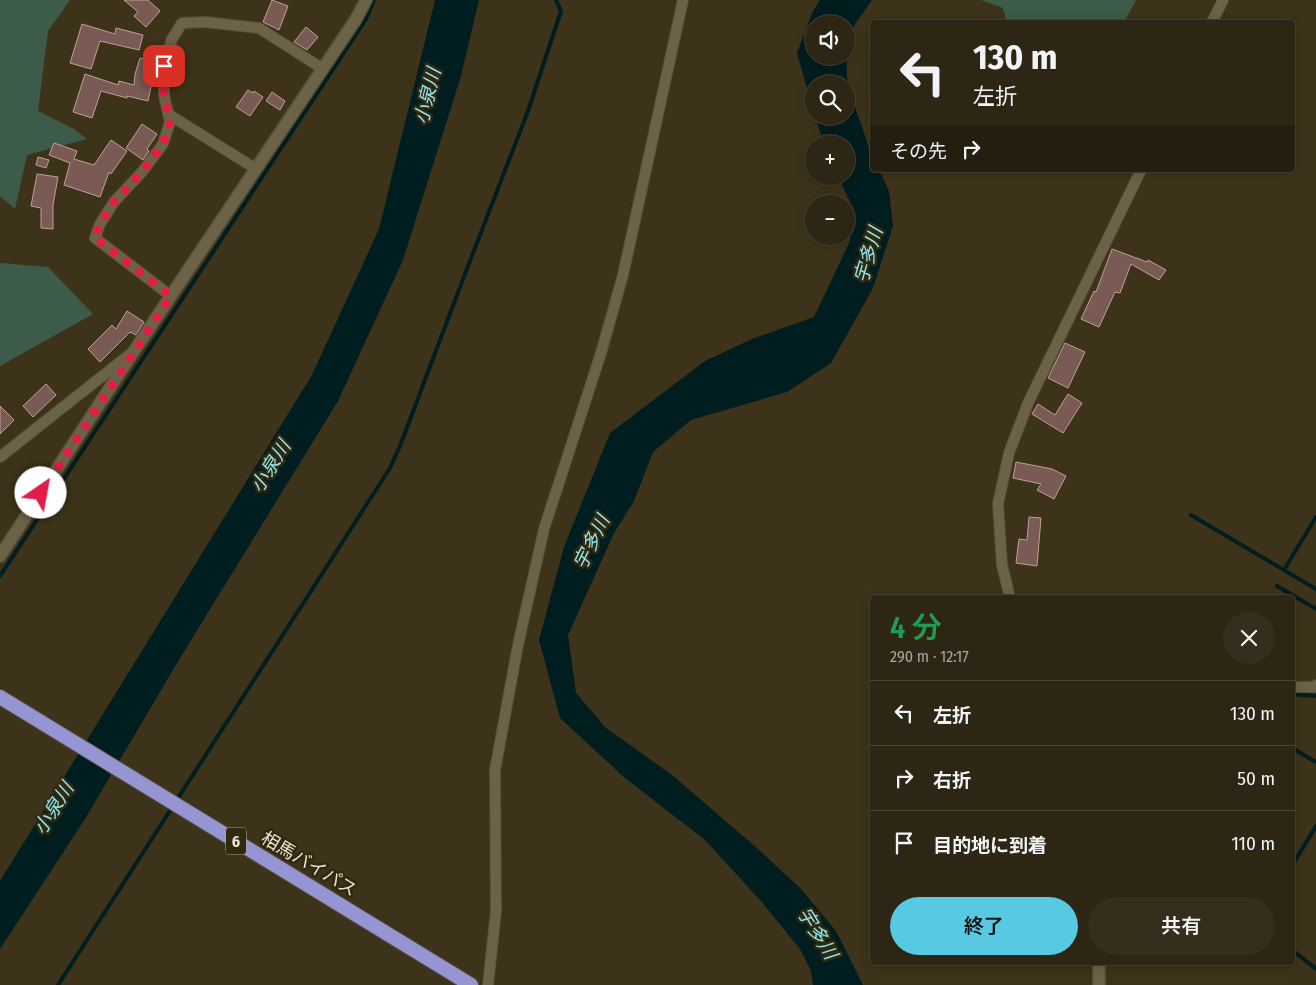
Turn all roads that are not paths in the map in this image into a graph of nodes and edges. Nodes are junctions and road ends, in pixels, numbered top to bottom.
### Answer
1 (366, 0) edge
2 (683, 0) edge
3 (1223, 0) edge
4 (1213, 20) edge
5 (323, 69) junction
6 (168, 114) junction
7 (256, 169) junction
8 (1140, 172) edge
9 (171, 296) junction
10 (134, 351) junction
11 (0, 457) edge
12 (0, 556) edge
13 (1009, 595) edge
14 (1316, 685) edge
15 (1295, 686) edge
16 (0, 697) edge
17 (1099, 965) edge
18 (471, 985) edge
19 (488, 985) edge
20 (1098, 985) edge

1 - 5 street
2 - 19 street
3 - 4 street
5 - 6 street
5 - 7 street
6 - 7 street
6 - 9 street
7 - 9 street
8 - 13 street
9 - 10 street
10 - 11 street
10 - 12 street
14 - 15 street
16 - 18 highway, 相馬バイパス / 6
17 - 20 street

